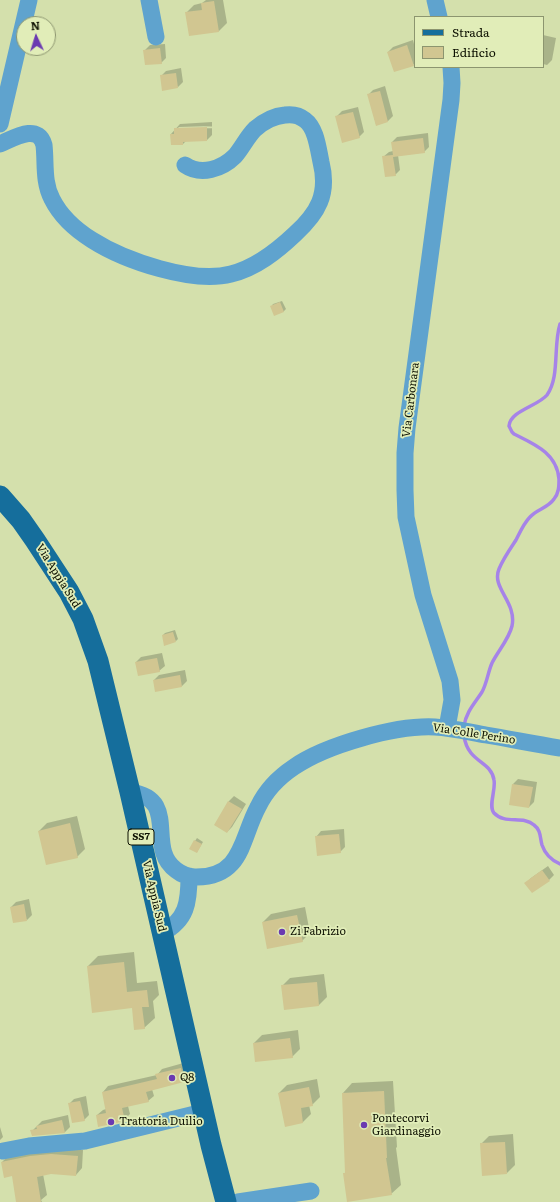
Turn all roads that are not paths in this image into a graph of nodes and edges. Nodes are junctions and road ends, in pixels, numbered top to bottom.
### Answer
1 (30, 0) edge
2 (149, 0) edge
3 (435, 0) edge
4 (439, 16) edge
5 (156, 37) dead end
6 (451, 68) edge
7 (0, 124) edge
8 (0, 144) edge
9 (186, 165) dead end
10 (0, 496) edge
11 (450, 729) junction
12 (560, 748) edge
13 (130, 792) junction
14 (188, 876) junction
15 (162, 933) junction
16 (203, 1112) junction
17 (3, 1152) dead end
18 (311, 1191) dead end
19 (226, 1202) edge
20 (238, 1202) edge

1 - 7 street
2 - 5 street
3 - 4 street
6 - 11 street, Via Carbonara
8 - 9 street
10 - 13 main road, Via Appia Sud / SS7
11 - 12 street, Via Colle Perino
11 - 14 street, Via Colle Perino
13 - 14 street
13 - 15 main road, Via Appia Sud / SS7
14 - 15 street
15 - 16 main road, Via Appia Sud / SS7
16 - 17 street
16 - 19 main road, Via Appia Sud / SS7
18 - 20 street

